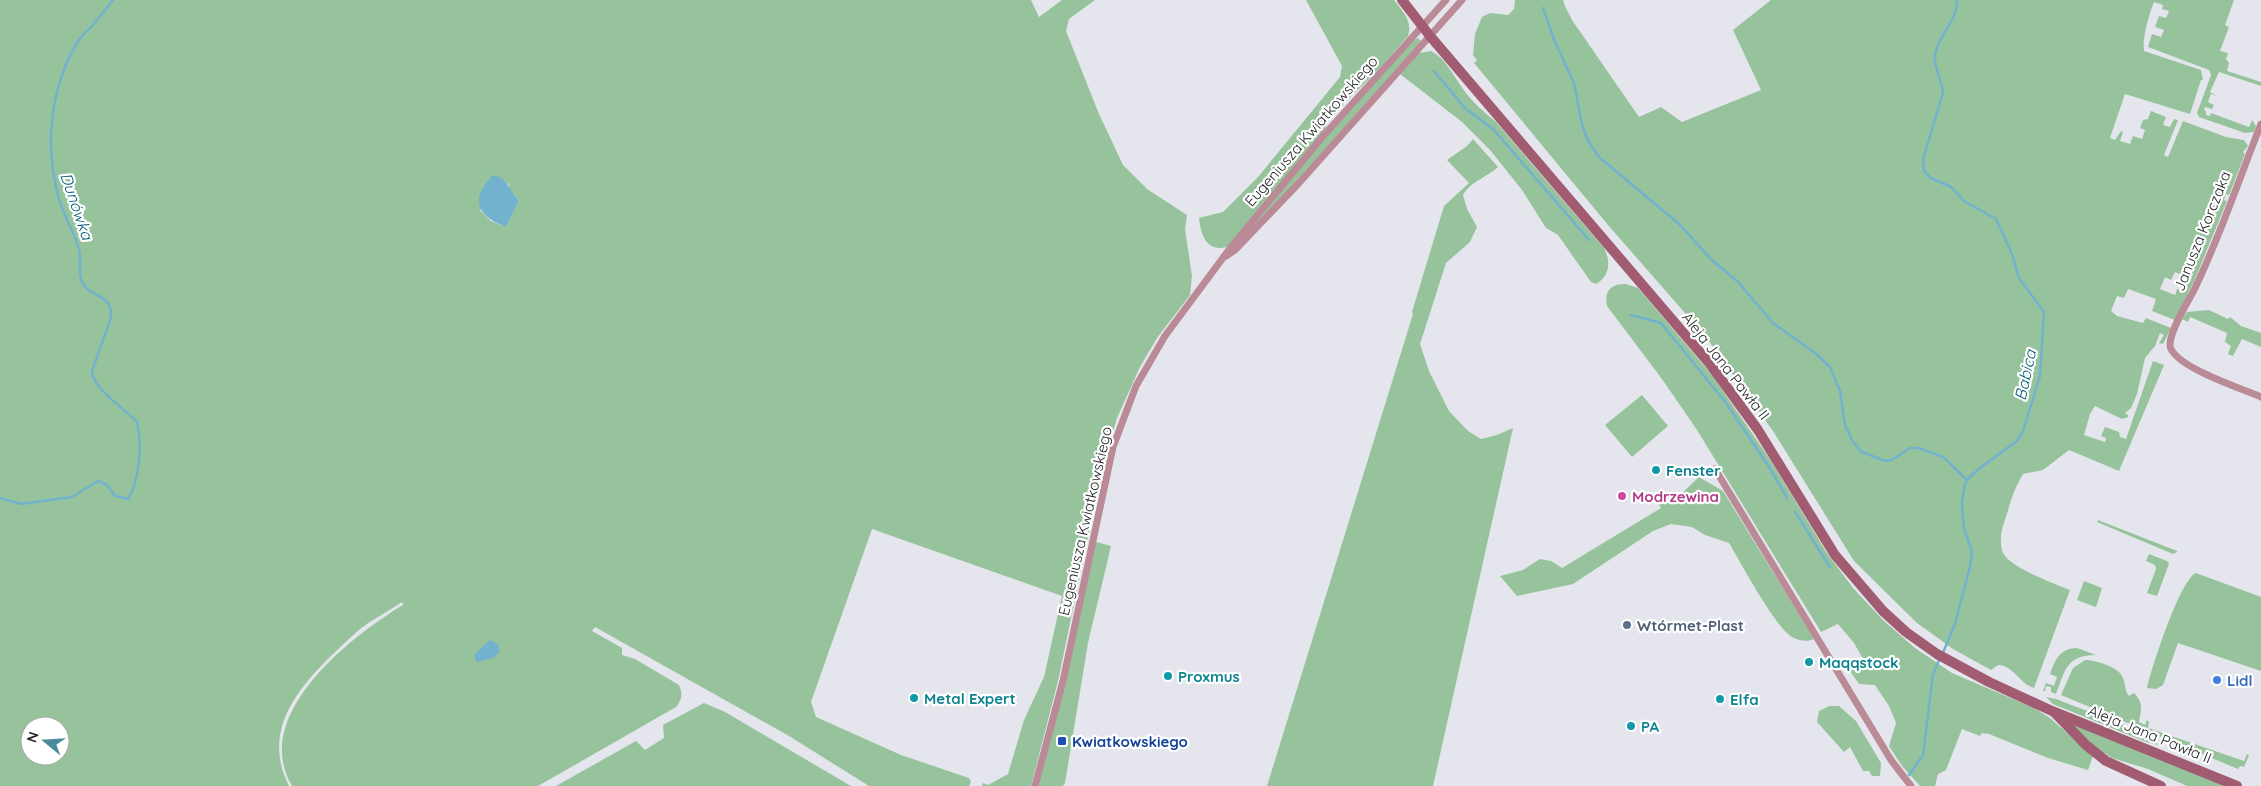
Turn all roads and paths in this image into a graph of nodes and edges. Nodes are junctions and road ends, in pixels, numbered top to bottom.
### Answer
1 (1402, 0) edge
2 (1446, 0) edge
3 (1462, 0) edge
4 (1421, 26) junction
5 (1430, 36) junction
6 (2261, 124) edge
7 (1224, 258) junction
8 (2261, 397) edge
9 (1715, 470) dead end
10 (2052, 711) junction
11 (1035, 786) edge
12 (1911, 786) edge
13 (2161, 786) edge
14 (2237, 786) edge

1 - 4 street, Aleja Jana Pawła II
2 - 4 street, Eugeniusza Kwiatkowskiego
3 - 5 street, Eugeniusza Kwiatkowskiego
4 - 5 street, Aleja Jana Pawła II
4 - 7 street, Eugeniusza Kwiatkowskiego
5 - 7 street, Eugeniusza Kwiatkowskiego
5 - 10 street, Aleja Jana Pawła II
6 - 8 street, Janusza Korczaka
7 - 11 street, Eugeniusza Kwiatkowskiego
9 - 12 street
10 - 13 street, Aleja Jana Pawła II
10 - 14 street, Aleja Jana Pawła II

